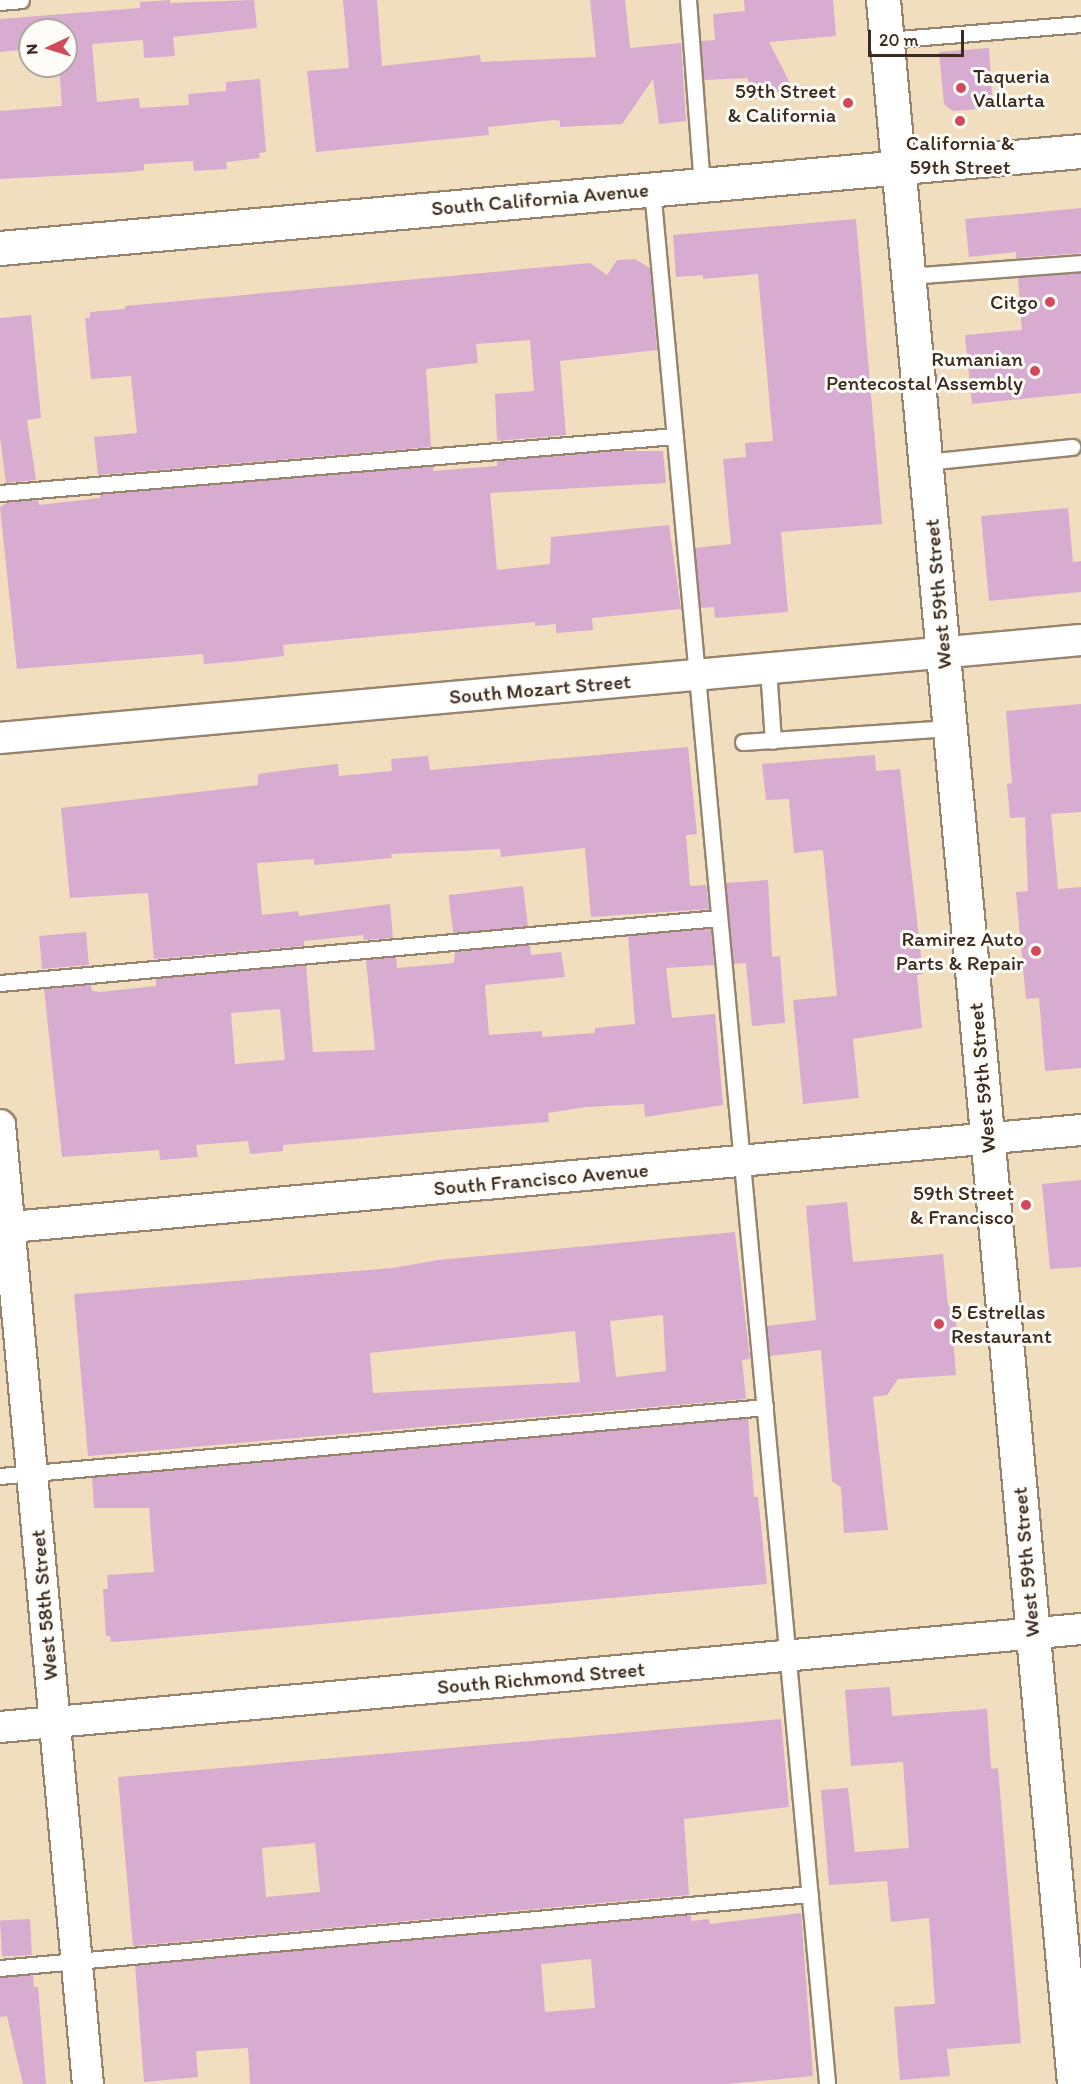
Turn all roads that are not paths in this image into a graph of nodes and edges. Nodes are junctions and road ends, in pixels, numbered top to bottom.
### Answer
1 (21, 0) edge
2 (688, 0) edge
3 (883, 0) edge
4 (0, 2) edge
5 (1081, 24) edge
6 (887, 40) junction
7 (1081, 151) edge
8 (899, 167) junction
9 (702, 185) junction
10 (652, 189) junction
11 (0, 248) edge
12 (1081, 263) edge
13 (909, 276) junction
14 (675, 436) junction
15 (1072, 447) dead end
16 (926, 462) junction
17 (0, 493) edge
18 (1081, 640) edge
19 (943, 652) junction
20 (768, 668) junction
21 (697, 674) junction
22 (950, 728) junction
23 (0, 738) edge
24 (773, 741) junction
25 (742, 742) dead end
26 (719, 918) junction
27 (0, 983) edge
28 (0, 1125) edge
29 (1081, 1130) edge
30 (987, 1139) junction
31 (742, 1161) junction
32 (5, 1228) edge
33 (765, 1407) junction
34 (32, 1473) junction
35 (0, 1476) edge
36 (1081, 1629) edge
37 (1033, 1634) junction
38 (788, 1656) junction
39 (55, 1722) junction
40 (0, 1727) edge
41 (810, 1894) junction
42 (77, 1961) junction
43 (0, 1968) edge
44 (88, 2084) edge
45 (827, 2084) edge
46 (1074, 2084) edge

1 - 4 lane
2 - 9 lane
3 - 6 street, West 59th Street
5 - 6 lane
6 - 8 street, West 59th Street
7 - 8 street, South California Avenue
8 - 9 street, South California Avenue
8 - 13 street, West 59th Street
9 - 10 street, South California Avenue
10 - 11 street, South California Avenue
10 - 14 lane
12 - 13 lane
13 - 16 street, West 59th Street
14 - 17 lane
14 - 21 lane
15 - 16 lane
16 - 19 street, West 59th Street
18 - 19 street, South Mozart Street
19 - 20 street, South Mozart Street
19 - 22 street, West 59th Street
20 - 21 street, South Mozart Street
20 - 24 lane
21 - 23 street, South Mozart Street
21 - 26 lane
22 - 24 lane
22 - 30 street, West 59th Street
24 - 25 lane
26 - 27 lane
26 - 31 lane
28 - 32 street, West 58th Street
29 - 30 street, South Francisco Avenue
30 - 31 street, South Francisco Avenue
30 - 37 street, West 59th Street
31 - 32 street, South Francisco Avenue
31 - 33 lane
32 - 34 street, West 58th Street
33 - 34 lane
33 - 38 lane
34 - 35 lane
34 - 39 street, West 58th Street
36 - 37 street, South Richmond Street
37 - 38 street, South Richmond Street
37 - 46 street, West 59th Street
38 - 39 street, South Richmond Street
38 - 41 lane
39 - 40 street, South Richmond Street
39 - 42 street, West 58th Street
41 - 42 lane
41 - 45 lane
42 - 43 lane
42 - 44 street, West 58th Street

